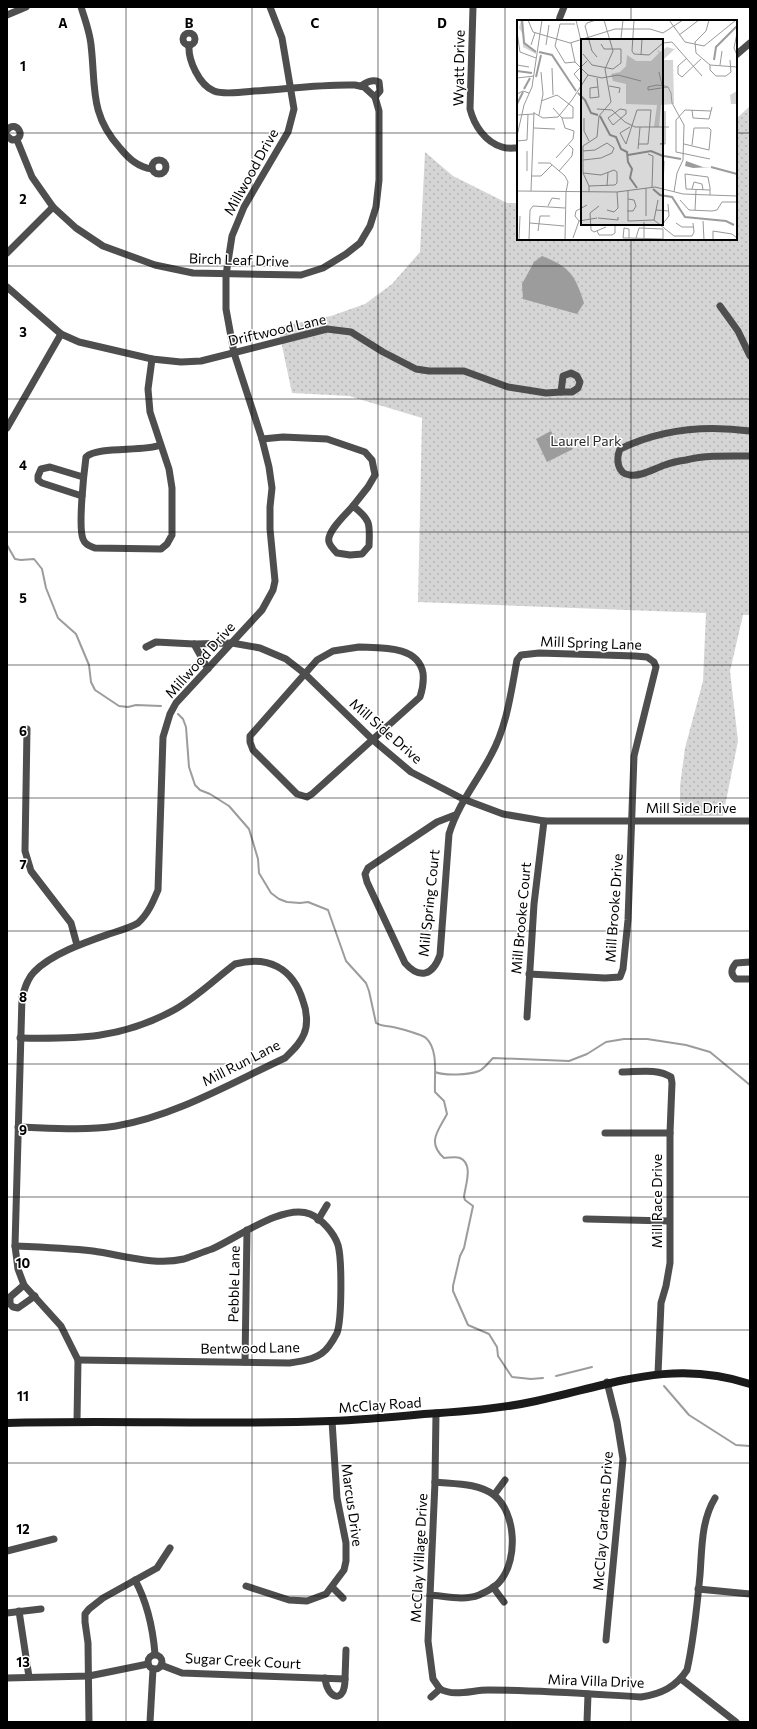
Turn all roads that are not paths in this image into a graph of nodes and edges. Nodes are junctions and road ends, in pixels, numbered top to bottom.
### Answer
1 (26, 7) edge
2 (81, 7) edge
3 (270, 7) edge
4 (473, 7) edge
5 (564, 7) edge
6 (7, 15) edge
7 (559, 20) edge
8 (750, 43) edge
9 (189, 45) dead end
10 (737, 54) edge
11 (362, 86) junction
12 (291, 88) junction
13 (375, 98) junction
14 (7, 130) edge
15 (7, 136) edge
16 (16, 140) junction
17 (517, 148) edge
18 (152, 169) dead end
19 (53, 207) junction
20 (7, 253) edge
21 (226, 275) junction
22 (7, 287) edge
23 (720, 306) dead end
24 (61, 334) junction
25 (234, 353) junction
26 (750, 356) edge
27 (152, 359) junction
28 (561, 392) dead end
29 (9, 419) edge
30 (7, 428) edge
31 (750, 431) edge
32 (262, 439) junction
33 (161, 445) junction
34 (750, 456) edge
35 (83, 477) junction
36 (82, 496) junction
37 (353, 506) junction
38 (232, 643) junction
39 (194, 644) junction
40 (146, 647) dead end
41 (208, 669) junction
42 (304, 673) junction
43 (27, 729) dead end
44 (373, 740) junction
45 (463, 799) junction
46 (455, 815) junction
47 (544, 821) junction
48 (632, 821) junction
49 (750, 821) edge
50 (77, 945) junction
51 (750, 962) edge
52 (529, 974) junction
53 (750, 979) edge
54 (527, 1017) dead end
55 (20, 1038) junction
56 (622, 1072) dead end
57 (18, 1127) junction
58 (605, 1133) dead end
59 (670, 1133) junction
60 (327, 1205) dead end
61 (586, 1219) dead end
62 (318, 1220) junction
63 (669, 1221) junction
64 (247, 1230) junction
65 (15, 1246) junction
66 (24, 1285) junction
67 (34, 1296) junction
68 (78, 1360) junction
69 (245, 1362) junction
70 (658, 1374) junction
71 (606, 1382) junction
72 (750, 1384) edge
73 (436, 1413) junction
74 (77, 1421) junction
75 (332, 1421) junction
76 (7, 1422) edge
77 (505, 1480) dead end
78 (435, 1482) junction
79 (494, 1495) junction
80 (715, 1498) dead end
81 (54, 1538) dead end
82 (170, 1548) dead end
83 (7, 1551) edge
84 (135, 1580) junction
85 (246, 1586) dead end
86 (493, 1587) junction
87 (332, 1588) junction
88 (698, 1589) junction
89 (750, 1594) edge
90 (430, 1595) junction
91 (343, 1598) dead end
92 (504, 1602) dead end
93 (41, 1609) dead end
94 (19, 1612) junction
95 (7, 1613) edge
96 (606, 1640) dead end
97 (346, 1650) dead end
98 (155, 1654) junction
99 (161, 1665) junction
100 (150, 1666) junction
101 (89, 1676) junction
102 (29, 1677) junction
103 (7, 1678) edge
104 (325, 1678) junction
105 (681, 1679) junction
106 (345, 1680) junction
107 (440, 1689) junction
108 (588, 1694) junction
109 (431, 1698) dead end
110 (89, 1722) edge
111 (150, 1722) edge
112 (587, 1722) edge
113 (736, 1722) edge

1 - 6 street
2 - 18 street
3 - 12 street, Millwood Drive
4 - 17 street, Wyatt Drive
5 - 7 street
8 - 10 street
9 - 12 street
11 - 12 street
11 - 13 street
11 - 13 street, Birch Leaf Drive
12 - 21 street, Millwood Drive
13 - 21 street, Birch Leaf Drive
14 - 16 street, Birch Leaf Drive
15 - 16 street
16 - 19 street, Birch Leaf Drive
19 - 20 street
19 - 21 street, Birch Leaf Drive
21 - 25 street, Millwood Drive
22 - 24 street, Driftwood Lane
23 - 26 street
24 - 27 street, Driftwood Lane
24 - 29 street
25 - 27 street, Driftwood Lane
25 - 28 street, Driftwood Lane
25 - 32 street, Millwood Drive
27 - 33 street
29 - 30 street
31 - 34 street
32 - 37 street
32 - 38 street, Millwood Drive
33 - 35 street
33 - 36 street
35 - 36 street
35 - 36 street
37 - 37 street
38 - 39 street, Mill Side Drive
38 - 41 street, Millwood Drive
38 - 42 street, Mill Side Drive
39 - 40 street, Mill Side Drive
39 - 41 street
41 - 50 street, Millwood Drive
42 - 44 street, Mill Side Drive
42 - 44 street
42 - 44 street
43 - 50 street
44 - 45 street, Mill Side Drive
45 - 46 street, Mill Spring Court
45 - 47 street, Mill Side Drive
45 - 48 street, Mill Spring Lane
46 - 46 street, Mill Spring Court
47 - 48 street, Mill Side Drive
47 - 52 street, Mill Brooke Court
48 - 49 street, Mill Side Drive
48 - 52 street, Mill Brooke Drive
50 - 55 street, Millwood Drive
51 - 53 street
52 - 54 street, Mill Brooke Court
55 - 57 street, Millwood Drive
55 - 57 street, Mill Run Lane
56 - 59 street, Mill Race Drive
57 - 65 street, Millwood Drive
58 - 59 street
59 - 63 street, Mill Race Drive
60 - 62 street
61 - 63 street
62 - 64 street, Bentwood Lane
62 - 69 street, Bentwood Lane
63 - 70 street, Mill Race Drive
64 - 65 street, Bentwood Lane
64 - 69 street, Pebble Lane
65 - 66 street, Millwood Drive
66 - 67 street, Millwood Drive
66 - 67 street
67 - 68 street, Millwood Drive
68 - 69 street, Bentwood Lane
68 - 74 street, Millwood Drive
70 - 71 main road, McClay Road
70 - 72 main road, McClay Road
71 - 73 main road, McClay Road
71 - 96 street, McClay Gardens Drive
73 - 75 main road, McClay Road
73 - 78 street, McClay Village Drive
74 - 75 main road, McClay Road
74 - 76 main road, McClay Road
75 - 87 street, Marcus Drive
77 - 79 street
78 - 79 street
78 - 90 street, McClay Village Drive
79 - 86 street
80 - 88 street
81 - 83 street
82 - 84 street
84 - 98 street
84 - 101 street
85 - 87 street, Marcus Drive
86 - 90 street
86 - 92 street
87 - 91 street
88 - 89 street
88 - 105 street
90 - 107 street, McClay Village Drive
93 - 94 street
94 - 95 street
94 - 102 street
97 - 106 street
98 - 99 street
98 - 100 street
99 - 100 street
99 - 104 street, Sugar Creek Court
100 - 101 street
100 - 111 street
101 - 102 street
101 - 110 street
102 - 103 street
104 - 106 street, Sugar Creek Court
104 - 106 street
105 - 108 street, Mira Villa Drive
105 - 113 street
107 - 108 street, Mira Villa Drive
107 - 109 street
108 - 112 street

